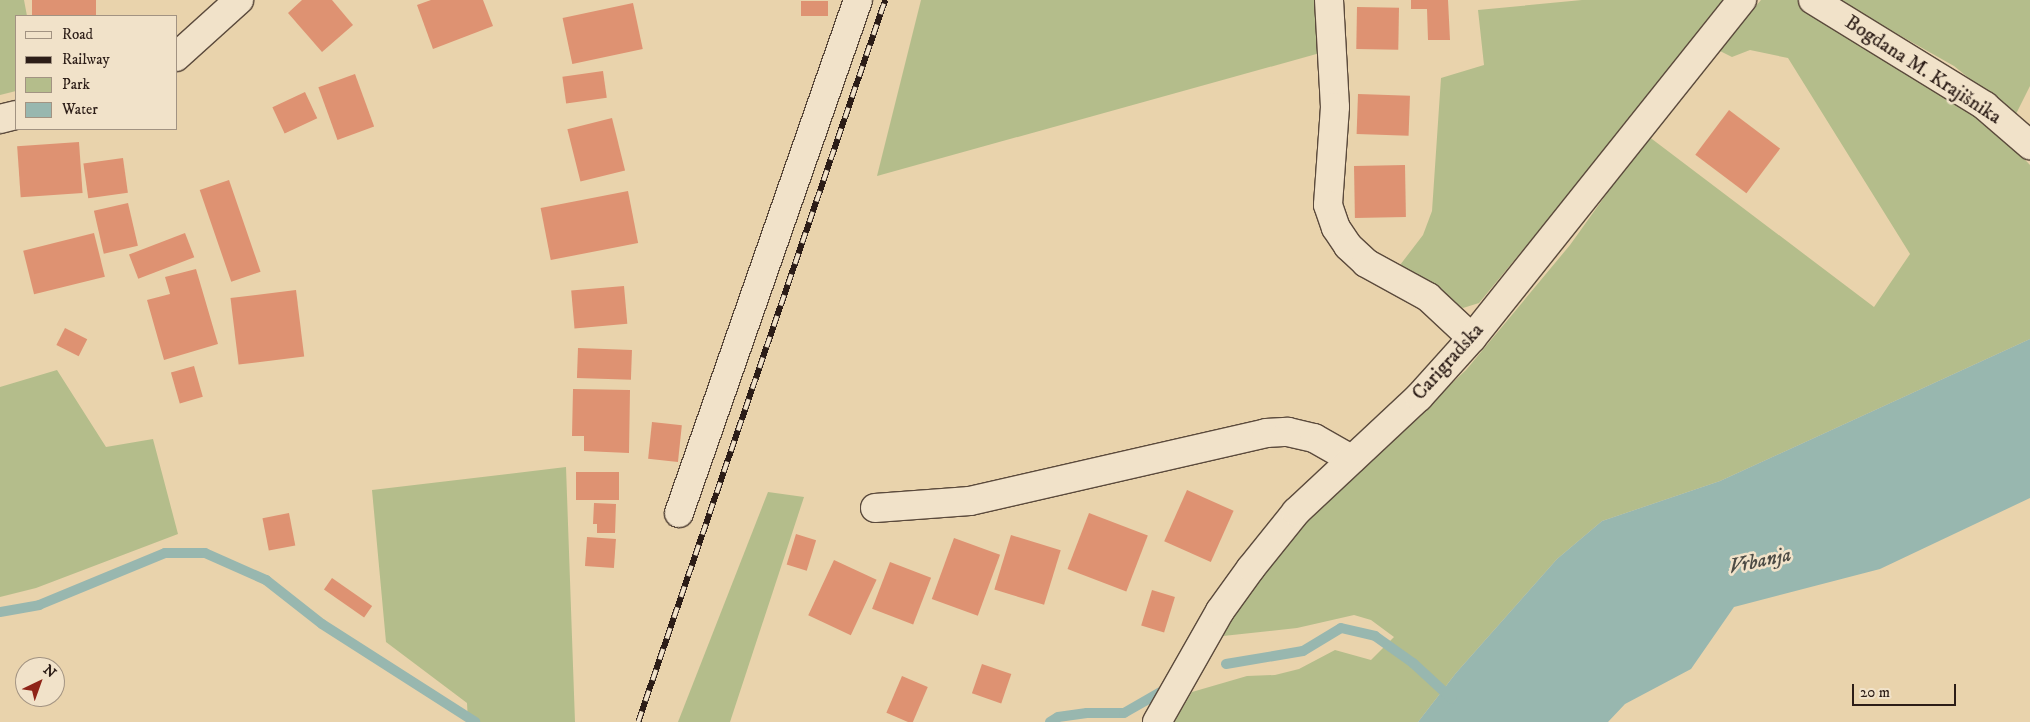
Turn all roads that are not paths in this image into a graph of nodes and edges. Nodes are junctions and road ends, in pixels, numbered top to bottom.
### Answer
1 (239, 0) edge
2 (858, 0) edge
3 (1329, 0) edge
4 (1742, 0) edge
5 (1812, 0) edge
6 (178, 55) edge
7 (15, 115) edge
8 (0, 119) edge
9 (2030, 145) edge
10 (1472, 338) junction
11 (1351, 459) junction
12 (874, 508) dead end
13 (678, 513) dead end
14 (1157, 722) edge

1 - 6 street
2 - 13 street
3 - 10 street
4 - 10 street, Carigradska
5 - 9 street, Bogdana M. Krajišnika
7 - 8 street
10 - 11 street, Carigradska
11 - 12 street
11 - 14 street, Carigradska

